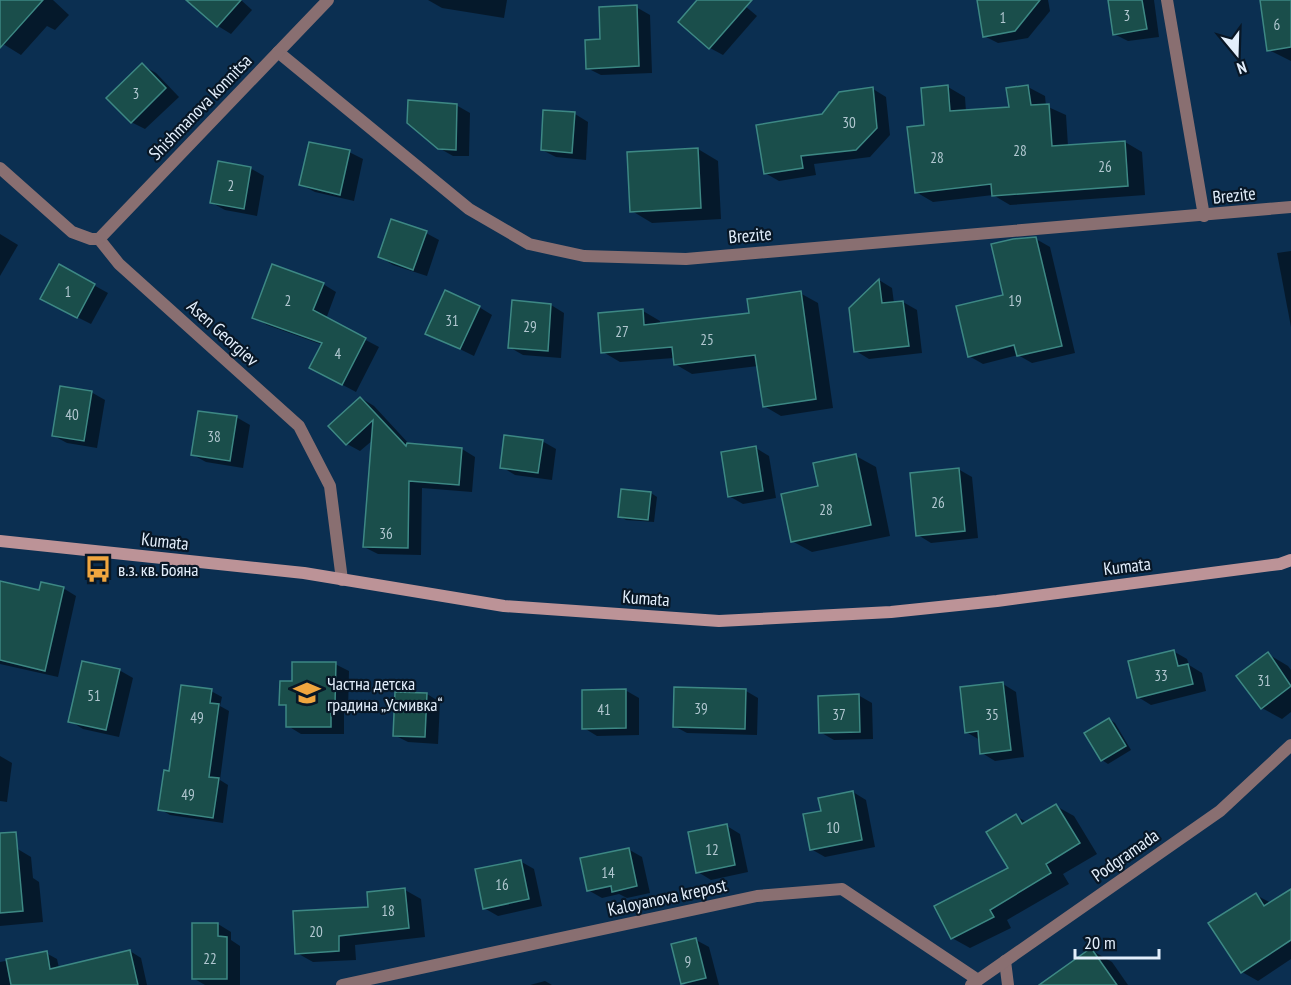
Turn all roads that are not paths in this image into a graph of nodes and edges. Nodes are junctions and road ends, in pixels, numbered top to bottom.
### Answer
1 (328, 0) edge
2 (1167, 0) edge
3 (278, 52) junction
4 (0, 168) edge
5 (1291, 207) edge
6 (1204, 216) junction
7 (99, 239) junction
8 (0, 541) edge
9 (1291, 560) edge
10 (342, 580) junction
11 (1291, 745) edge
12 (1005, 961) junction
13 (974, 983) edge
14 (342, 985) edge
15 (1008, 985) edge

1 - 3 street, Shishmanova konnitsa
2 - 6 street
3 - 6 street, Brezite
3 - 7 street, Shishmanova konnitsa
4 - 7 street
5 - 6 street, Brezite
7 - 10 street, Asen Georgiev
8 - 10 main road, Kumata
9 - 10 main road, Kumata
11 - 12 street, Podgramada
12 - 13 street, Podgramada
12 - 15 street
13 - 14 street, Kaloyanova krepost

